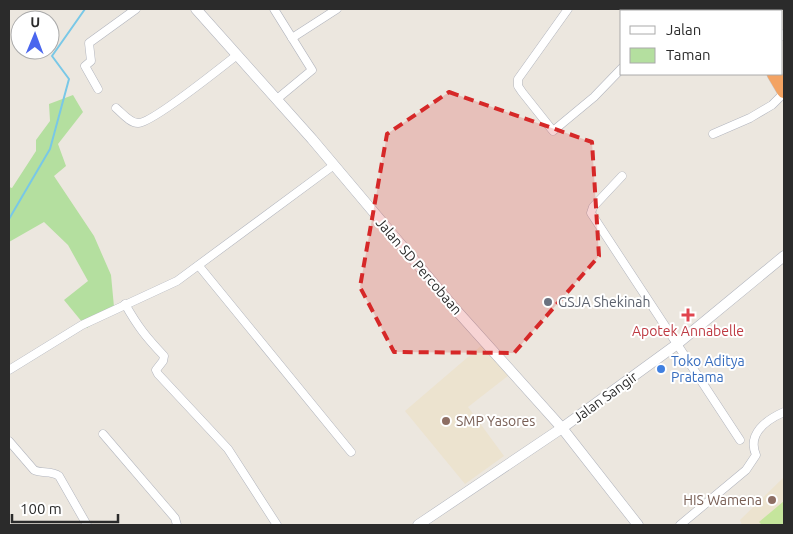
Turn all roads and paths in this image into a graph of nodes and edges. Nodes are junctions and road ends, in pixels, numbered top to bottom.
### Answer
1 (136, 9) edge
2 (196, 9) edge
3 (274, 9) edge
4 (337, 9) edge
5 (568, 9) edge
6 (292, 38) junction
7 (238, 55) junction
8 (620, 70) edge
9 (775, 75) edge
10 (98, 89) dead end
11 (784, 92) edge
12 (277, 99) junction
13 (116, 108) dead end
14 (713, 134) dead end
15 (334, 165) junction
16 (622, 176) dead end
17 (784, 256) edge
18 (199, 266) junction
19 (125, 304) junction
20 (676, 345) junction
21 (9, 370) edge
22 (784, 412) edge
23 (562, 428) junction
24 (103, 434) dead end
25 (740, 440) dead end
26 (9, 441) edge
27 (351, 452) dead end
28 (87, 525) edge
29 (177, 525) edge
30 (277, 525) edge
31 (418, 525) edge
32 (638, 525) edge
33 (680, 525) edge

1 - 10 street
2 - 7 street, Jalan SD Percobaan
3 - 6 street
4 - 6 street
5 - 8 street
6 - 12 street
7 - 12 street, Jalan SD Percobaan
7 - 13 street
9 - 11 highway
11 - 14 street
12 - 15 street, Jalan SD Percobaan
15 - 18 street
15 - 23 street, Jalan SD Percobaan
16 - 20 street
17 - 20 street, Jalan Sangir
18 - 19 street
18 - 27 street
19 - 21 street
19 - 30 street
20 - 23 street, Jalan Sangir
20 - 25 street
22 - 33 street
23 - 31 street, Jalan Sangir
23 - 32 street, Jalan SD Percobaan
24 - 29 street
26 - 28 street

